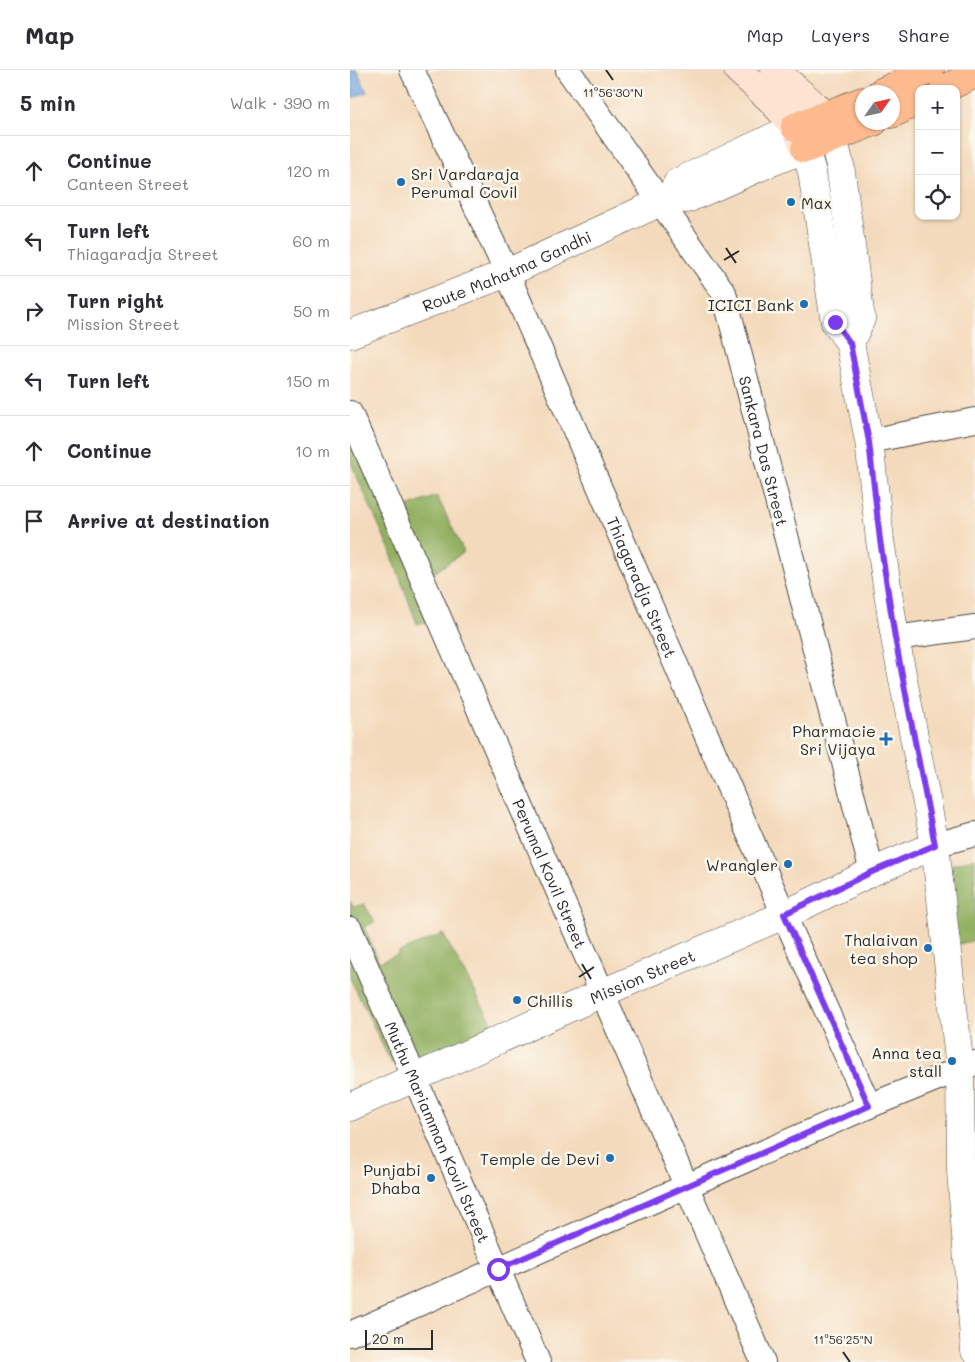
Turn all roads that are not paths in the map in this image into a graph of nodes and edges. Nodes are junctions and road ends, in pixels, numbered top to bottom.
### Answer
1 (412, 70) edge
2 (568, 70) edge
3 (738, 70) edge
4 (775, 70) edge
5 (930, 70) edge
6 (975, 74) edge
7 (897, 85) edge
8 (952, 85) edge
9 (915, 103) edge
10 (855, 106) edge
11 (900, 110) edge
12 (855, 124) edge
13 (828, 127) junction
14 (800, 138) junction
15 (664, 200) junction
16 (507, 273) junction
17 (350, 334) edge
18 (850, 343) junction
19 (350, 413) edge
20 (975, 420) edge
21 (869, 442) junction
22 (975, 627) edge
23 (895, 638) junction
24 (975, 834) edge
25 (935, 845) junction
26 (872, 872) junction
27 (784, 914) junction
28 (350, 929) edge
29 (602, 993) junction
30 (967, 1066) edge
31 (415, 1078) junction
32 (869, 1106) junction
33 (350, 1108) edge
34 (968, 1168) edge
35 (686, 1186) junction
36 (498, 1269) junction
37 (350, 1334) edge
38 (975, 1351) edge
39 (538, 1362) edge
40 (763, 1362) edge

1 - 16 street, Thiagaradja Street
2 - 15 street, Sankara Das Street
3 - 14 main road
4 - 13 main road
5 - 7 main road
6 - 8 main road
9 - 11 main road
10 - 13 main road
12 - 13 main road
13 - 14 main road
13 - 18 street
14 - 15 street
14 - 18 street
15 - 16 street, Route Mahatma Gandhi
15 - 26 street, Sankara Das Street
16 - 17 street, Route Mahatma Gandhi
16 - 27 street, Thiagaradja Street
18 - 21 street
19 - 29 street, Perumal Kovil Street
20 - 21 street
21 - 23 street
22 - 23 street
23 - 25 street
24 - 25 street
25 - 26 street, Mission Street
25 - 30 street
26 - 27 street, Mission Street
27 - 29 street, Mission Street
27 - 32 street, Thiagaradja Street
28 - 31 street, Muthu Mariamman Kovil Street
29 - 31 street, Mission Street
29 - 35 street, Perumal Kovil Street
30 - 32 street
30 - 34 street
31 - 33 street, Mission Street
31 - 36 street, Muthu Mariamman Kovil Street
32 - 35 street
34 - 38 street
35 - 36 street
35 - 40 street, Perumal Kovil Street
36 - 37 street
36 - 39 street, Muthu Mariamman Kovil Street

